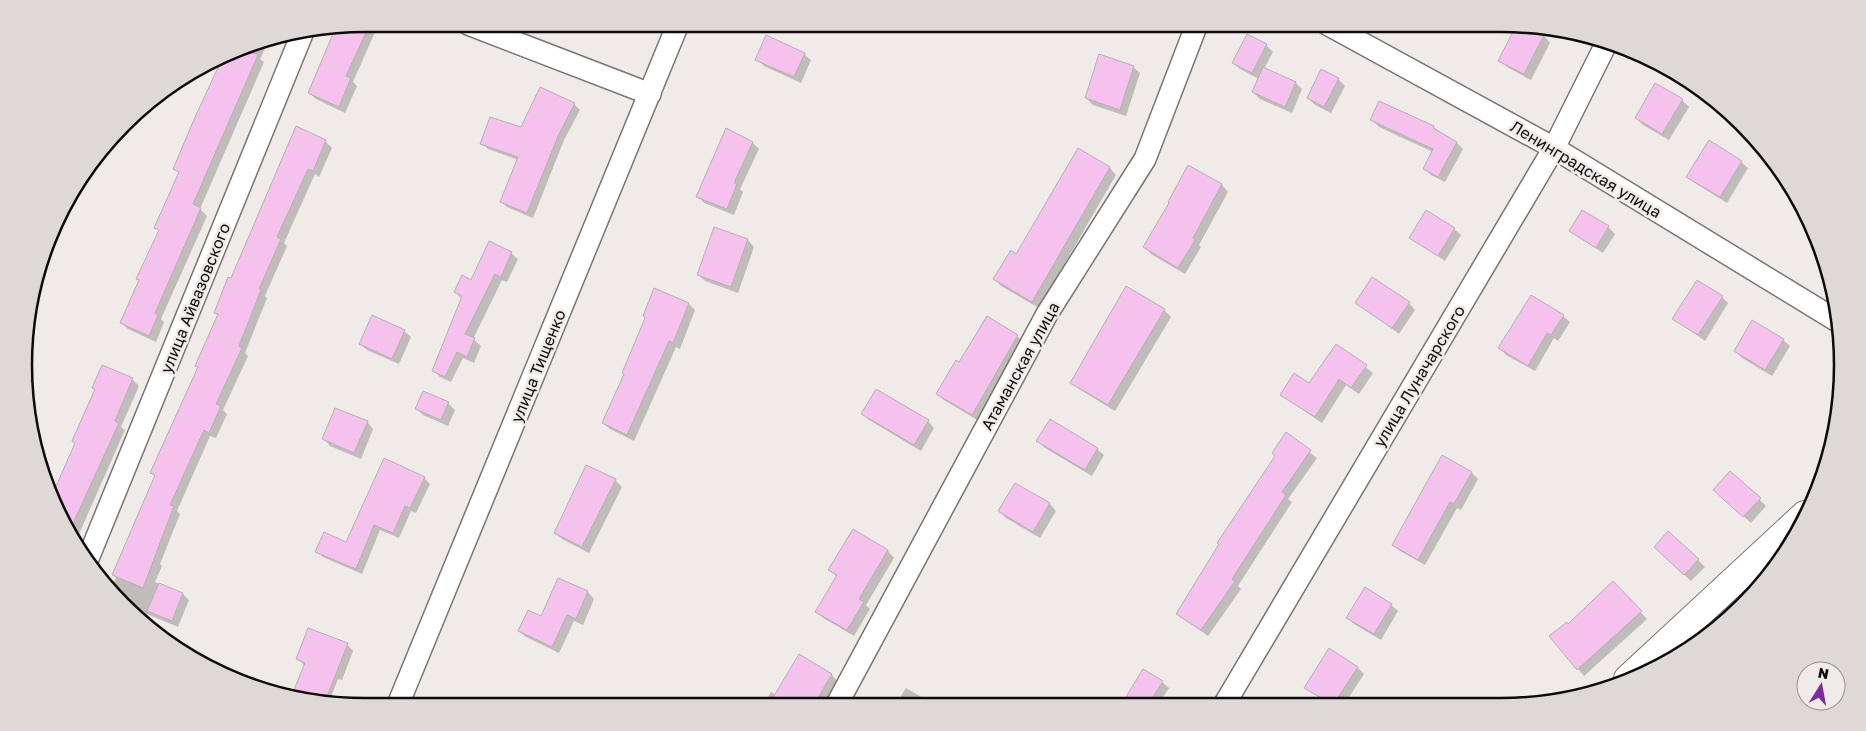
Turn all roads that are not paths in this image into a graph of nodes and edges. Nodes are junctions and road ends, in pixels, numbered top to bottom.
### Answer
1 (489, 32) edge
2 (675, 32) edge
3 (1194, 32) edge
4 (1345, 32) edge
5 (300, 39) edge
6 (1604, 49) edge
7 (650, 94) junction
8 (1554, 148) junction
9 (1830, 316) edge
10 (1791, 528) edge
11 (90, 553) edge
12 (1644, 666) edge
13 (401, 698) edge
14 (840, 698) edge
15 (1228, 698) edge

1 - 7 street
2 - 7 street, улица Тищенко
3 - 14 street, Атаманская улица
4 - 8 street, Ленинградская улица
5 - 11 street, улица Айвазовского
6 - 8 street, улица Луначарского
7 - 13 street, улица Тищенко
8 - 9 street, Ленинградская улица
8 - 15 street, улица Луначарского
10 - 12 main road

